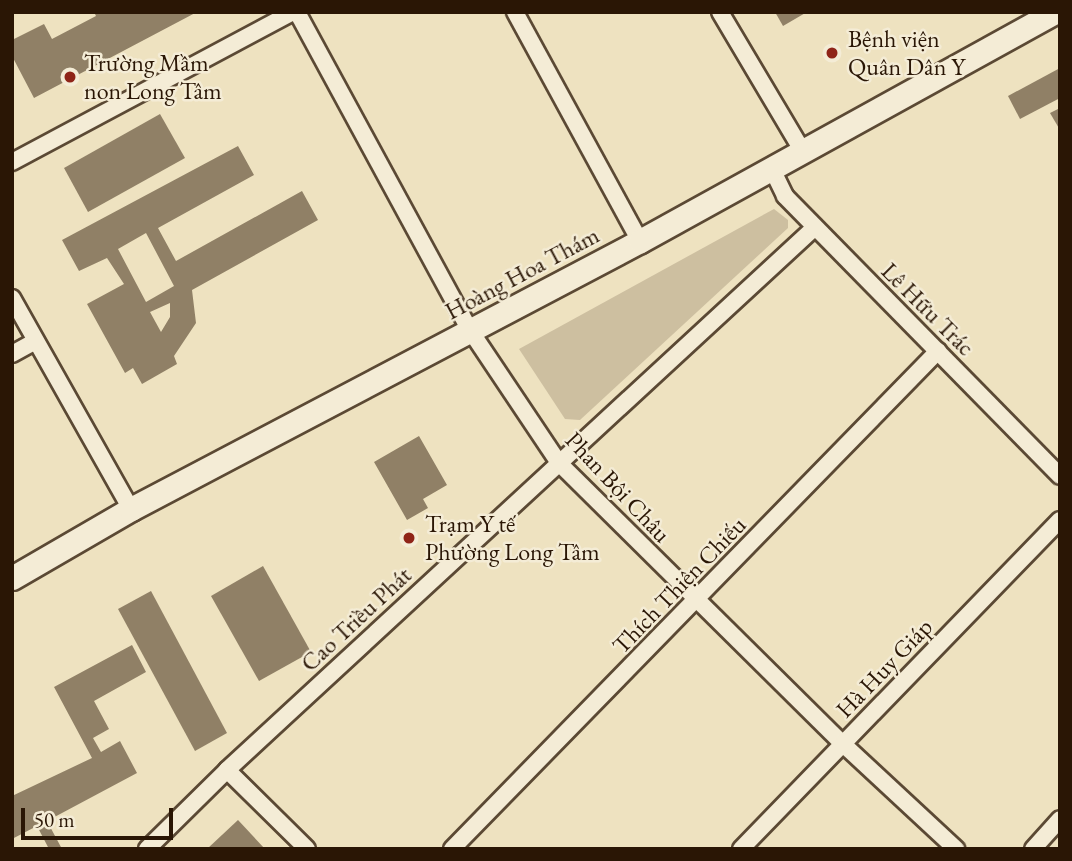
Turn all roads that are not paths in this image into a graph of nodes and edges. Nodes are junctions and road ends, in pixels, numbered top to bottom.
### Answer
1 (295, 12) edge
2 (515, 12) edge
3 (720, 12) edge
4 (1054, 12) edge
5 (803, 152) junction
6 (12, 162) edge
7 (772, 169) junction
8 (815, 227) junction
9 (640, 241) junction
10 (12, 298) edge
11 (470, 330) junction
12 (35, 341) junction
13 (938, 351) junction
14 (12, 354) edge
15 (559, 463) junction
16 (1060, 475) edge
17 (131, 509) junction
18 (1060, 520) edge
19 (12, 578) edge
20 (696, 601) junction
21 (842, 743) junction
22 (227, 770) junction
23 (1060, 819) edge
24 (148, 849) edge
25 (307, 849) edge
26 (452, 849) edge
27 (741, 849) edge
28 (956, 849) edge
29 (1032, 849) edge

1 - 6 street
1 - 11 street, Phan Bội Châu
2 - 9 street
3 - 5 street
4 - 5 street, Hoàng Hoa Thám
5 - 7 street, Hoàng Hoa Thám
7 - 8 street, Lê Hữu Trác
7 - 9 street, Hoàng Hoa Thám
8 - 13 street, Lê Hữu Trác
8 - 15 street, Cao Triều Phát
9 - 11 street, Hoàng Hoa Thám
10 - 12 street
11 - 15 street, Phan Bội Châu
11 - 17 street, Hoàng Hoa Thám
12 - 14 street
12 - 17 street
13 - 16 street, Lê Hữu Trác
13 - 20 street, Thích Thiện Chiếu
15 - 20 street, Phan Bội Châu
15 - 22 street, Cao Triều Phát
17 - 19 street, Hoàng Hoa Thám
18 - 21 street, Hà Huy Giáp
20 - 21 street, Phan Bội Châu
20 - 26 street, Thích Thiện Chiếu
21 - 27 street, Hà Huy Giáp
21 - 28 street, Phan Bội Châu
22 - 24 street, Cao Triều Phát
22 - 25 street
23 - 29 street

